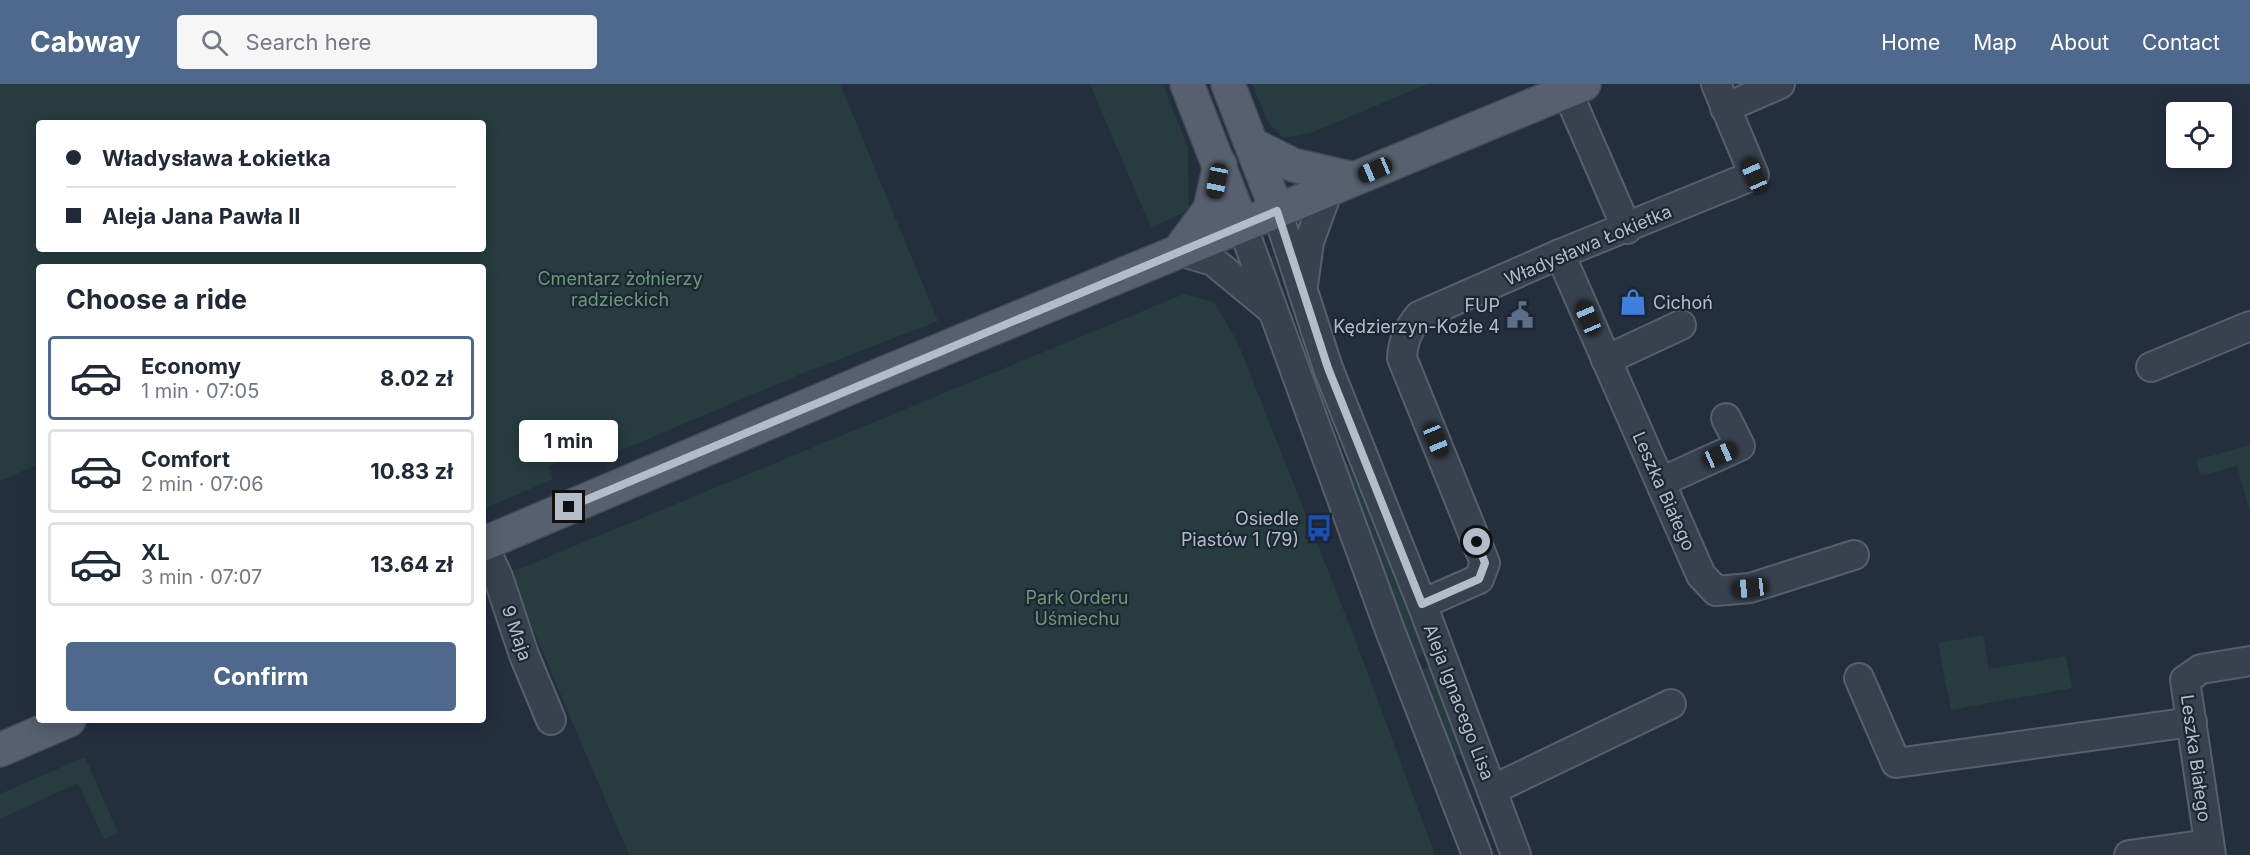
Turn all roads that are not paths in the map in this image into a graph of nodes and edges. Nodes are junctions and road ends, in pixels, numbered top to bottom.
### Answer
1 (1187, 84) edge
2 (1228, 84) edge
3 (1780, 84) edge
4 (1576, 88) edge
5 (1720, 96) edge
6 (1253, 145) junction
7 (1220, 165) junction
8 (1341, 184) junction
9 (1277, 211) junction
10 (1242, 225) junction
11 (1627, 229) junction
12 (1179, 251) junction
13 (1560, 254) junction
14 (1302, 290) junction
15 (1272, 310) junction
16 (1681, 325) dead end
17 (2250, 326) edge
18 (1606, 360) junction
19 (2151, 367) dead end
20 (1726, 418) dead end
21 (1661, 482) junction
22 (486, 544) edge
23 (486, 552) edge
24 (1854, 555) dead end
25 (1422, 604) junction
26 (2250, 662) edge
27 (1859, 678) dead end
28 (1671, 704) dead end
29 (551, 720) dead end
30 (2192, 722) junction
31 (62, 723) edge
32 (0, 750) edge
33 (1492, 790) junction
34 (2210, 850) edge
35 (1477, 855) edge
36 (1516, 855) edge
37 (2128, 855) edge

1 - 7 main road
2 - 6 main road
3 - 5 street
4 - 8 main road
4 - 11 street
5 - 11 street, Władysława Łokietka
6 - 8 main road
6 - 9 main road
7 - 10 main road
7 - 12 main road
8 - 9 main road
8 - 14 street
9 - 10 main road
9 - 14 street, Aleja Ignacego Lisa
10 - 12 main road
10 - 15 street, Aleja Ignacego Lisa
11 - 13 street, Władysława Łokietka
12 - 15 street
12 - 22 main road
13 - 18 street, Leszka Białego
13 - 25 street, Władysława Łokietka
14 - 25 street, Aleja Ignacego Lisa
15 - 35 street, Aleja Ignacego Lisa
16 - 18 street
17 - 19 street
18 - 21 street, Leszka Białego
20 - 21 street
21 - 24 street, Leszka Białego
23 - 29 street, 9 Maja
25 - 33 street, Aleja Ignacego Lisa
26 - 30 street, Leszka Białego
27 - 30 street
28 - 33 street
30 - 34 street, Leszka Białego
31 - 32 main road
33 - 36 street, Aleja Ignacego Lisa
34 - 37 street

